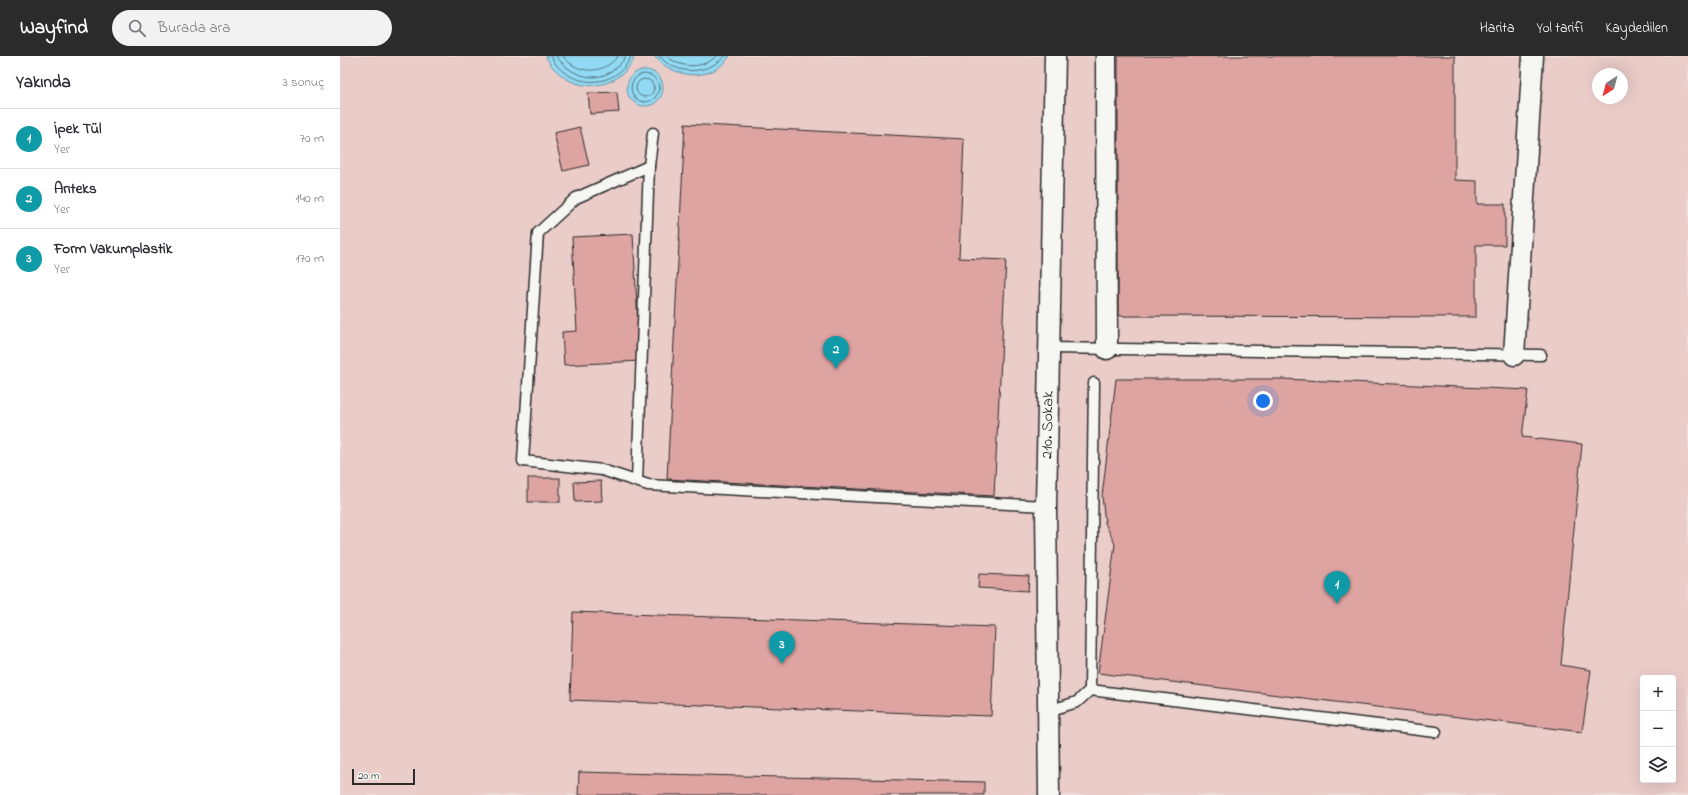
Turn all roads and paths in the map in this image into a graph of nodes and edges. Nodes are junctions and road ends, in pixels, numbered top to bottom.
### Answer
1 (1055, 56) edge
2 (1106, 56) edge
3 (1533, 56) edge
4 (653, 133) dead end
5 (649, 166) junction
6 (1049, 348) junction
7 (1107, 349) junction
8 (1514, 355) junction
9 (1541, 355) dead end
10 (1094, 383) dead end
11 (637, 481) junction
12 (1046, 506) junction
13 (1090, 690) junction
14 (1048, 711) junction
15 (1436, 732) dead end
16 (1049, 795) edge

1 - 6 street, 210. Sokak
2 - 7 street
3 - 8 street
4 - 5 lane
5 - 11 lane
5 - 11 lane
6 - 7 lane
6 - 12 street, 210. Sokak
7 - 8 lane
8 - 9 lane
10 - 13 lane
11 - 12 lane
12 - 14 street, 210. Sokak
13 - 14 lane
13 - 15 lane
14 - 16 street, 210. Sokak

